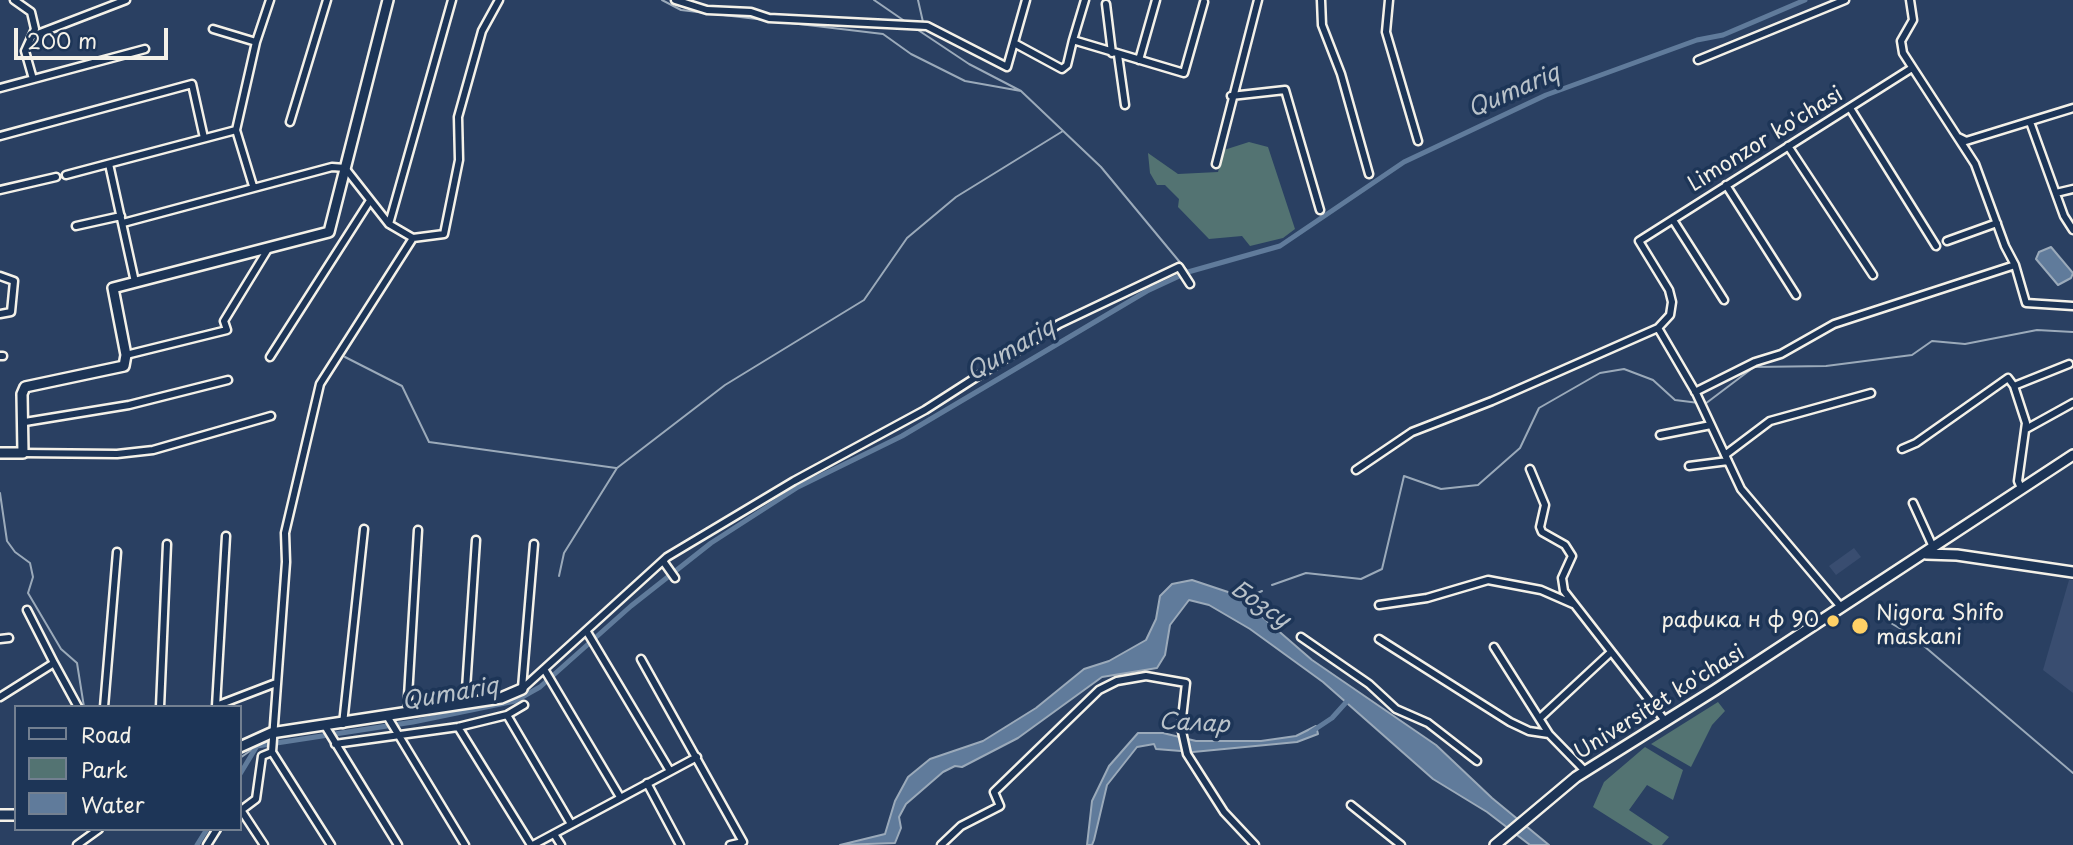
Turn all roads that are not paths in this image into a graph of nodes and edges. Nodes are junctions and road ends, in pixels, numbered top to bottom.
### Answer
1 (14, 0) edge
2 (126, 0) edge
3 (270, 0) edge
4 (327, 0) edge
5 (388, 0) edge
6 (452, 0) edge
7 (499, 0) edge
8 (675, 0) edge
9 (1026, 0) edge
10 (1085, 0) edge
11 (1156, 0) edge
12 (1258, 0) edge
13 (1321, 0) edge
14 (1389, 0) edge
15 (1845, 0) edge
16 (1910, 0) edge
17 (1204, 2) dead end
18 (1106, 4) dead end
19 (213, 29) dead end
20 (35, 34) junction
21 (1073, 40) junction
22 (256, 42) junction
23 (1014, 43) junction
24 (145, 49) dead end
25 (1115, 54) junction
26 (1139, 60) junction
27 (1698, 60) dead end
28 (1912, 68) junction
29 (33, 79) junction
30 (0, 88) edge
31 (1231, 96) junction
32 (1125, 104) dead end
33 (2073, 107) edge
34 (1850, 108) junction
35 (290, 122) dead end
36 (2030, 122) junction
37 (236, 130) junction
38 (0, 136) edge
39 (1956, 136) junction
40 (204, 138) junction
41 (1418, 141) dead end
42 (1788, 146) junction
43 (109, 164) junction
44 (1216, 164) dead end
45 (345, 168) junction
46 (1369, 174) dead end
47 (66, 175) dead end
48 (55, 177) dead end
49 (253, 186) junction
50 (1726, 186) junction
51 (2073, 189) edge
52 (0, 190) edge
53 (2056, 193) junction
54 (369, 202) junction
55 (1320, 210) dead end
56 (122, 219) junction
57 (1673, 220) junction
58 (1997, 223) junction
59 (389, 224) junction
60 (76, 226) dead end
61 (2073, 230) edge
62 (413, 238) junction
63 (1947, 241) dead end
64 (1936, 246) dead end
65 (268, 249) junction
66 (2015, 264) junction
67 (1873, 275) dead end
68 (0, 276) edge
69 (135, 282) junction
70 (1190, 284) dead end
71 (1796, 295) dead end
72 (1724, 299) dead end
73 (2073, 306) edge
74 (0, 314) edge
75 (1658, 328) junction
76 (127, 355) junction
77 (270, 357) dead end
78 (2069, 364) dead end
79 (228, 380) dead end
80 (2014, 386) junction
81 (1696, 393) junction
82 (1871, 393) dead end
83 (2073, 403) edge
84 (271, 416) dead end
85 (25, 422) junction
86 (1711, 425) junction
87 (2026, 429) junction
88 (1660, 435) dead end
89 (1902, 449) dead end
90 (0, 453) edge
91 (23, 453) junction
92 (2073, 455) edge
93 (1726, 458) junction
94 (1689, 466) dead end
95 (1530, 469) dead end
96 (1356, 470) dead end
97 (2021, 488) junction
98 (1913, 503) dead end
99 (364, 529) dead end
100 (418, 530) dead end
101 (226, 536) dead end
102 (1946, 539) junction
103 (476, 540) dead end
104 (167, 544) dead end
105 (534, 544) dead end
106 (1933, 547) junction
107 (117, 552) dead end
108 (1923, 554) junction
109 (1957, 555) junction
110 (664, 563) junction
111 (2073, 572) edge
112 (675, 578) dead end
113 (1379, 605) dead end
114 (1575, 605) junction
115 (1841, 607) junction
116 (27, 610) dead end
117 (588, 634) junction
118 (1301, 637) dead end
119 (9, 638) dead end
120 (0, 639) edge
121 (1379, 639) dead end
122 (1494, 647) dead end
123 (1611, 652) junction
124 (641, 659) dead end
125 (54, 663) junction
126 (545, 671) junction
127 (276, 683) junction
128 (522, 689) junction
129 (0, 697) edge
130 (466, 704) junction
131 (77, 705) edge
132 (104, 705) edge
133 (160, 705) edge
134 (215, 705) edge
135 (218, 705) edge
136 (524, 705) dead end
137 (407, 713) junction
138 (507, 715) junction
139 (387, 716) junction
140 (1540, 718) junction
141 (1666, 722) junction
142 (342, 724) junction
143 (325, 726) junction
144 (458, 727) junction
145 (1549, 734) junction
146 (271, 735) junction
147 (397, 736) junction
148 (334, 742) junction
149 (242, 746) edge
150 (271, 749) junction
151 (697, 757) junction
152 (1477, 761) dead end
153 (670, 771) junction
154 (1585, 771) junction
155 (647, 783) junction
156 (620, 797) junction
157 (1350, 804) dead end
158 (242, 809) edge
159 (242, 812) edge
160 (571, 824) junction
161 (96, 831) edge
162 (554, 834) junction
163 (1499, 842) edge
164 (76, 845) edge
165 (264, 845) edge
166 (331, 845) edge
167 (398, 845) edge
168 (465, 845) edge
169 (532, 845) edge
170 (561, 845) edge
171 (680, 845) edge
172 (730, 845) edge
173 (941, 845) edge
174 (1255, 845) edge
175 (1401, 845) edge

1 - 20 street
2 - 20 street
3 - 22 street
4 - 35 street
5 - 45 street
6 - 59 street
7 - 62 street
8 - 23 street
9 - 23 street
10 - 21 street
11 - 26 street
12 - 31 street
13 - 46 street
14 - 41 street
15 - 27 street
16 - 28 street
17 - 26 street
18 - 25 street
19 - 22 street
20 - 29 street
21 - 23 street
21 - 25 street
22 - 37 street
24 - 29 street
25 - 26 street
25 - 32 street
28 - 34 street, Limonzor ko'chasi
28 - 39 street
29 - 30 street
31 - 44 street
31 - 55 street
33 - 36 street
34 - 42 street, Limonzor ko'chasi
34 - 64 street
36 - 39 street
36 - 53 street
37 - 40 street
37 - 49 street
38 - 40 street
39 - 58 street
40 - 43 street
42 - 50 street, Limonzor ko'chasi
42 - 67 street
43 - 47 street
43 - 56 street
45 - 49 street
45 - 54 street
45 - 65 street
48 - 52 street
49 - 56 street
50 - 57 street, Limonzor ko'chasi
50 - 71 street
51 - 53 street
53 - 61 street
54 - 59 street
54 - 77 street
56 - 60 street
56 - 69 street
57 - 72 street
57 - 75 street, Limonzor ko'chasi
58 - 63 street
58 - 66 street
59 - 62 street
62 - 127 street
65 - 69 street
65 - 76 street
66 - 73 street
66 - 81 street
68 - 74 street
69 - 76 street
70 - 110 street
75 - 81 street
75 - 96 street
76 - 85 street
78 - 80 street
79 - 85 street
80 - 87 street
80 - 89 street
81 - 86 street
82 - 93 street
83 - 87 street
84 - 91 street
85 - 91 street
86 - 88 street
86 - 93 street
87 - 97 street
90 - 91 street
92 - 97 street, Universitet ko'chasi
93 - 94 street
93 - 115 street
95 - 114 street
97 - 102 street, Universitet ko'chasi
98 - 106 street
99 - 142 street
100 - 137 street
101 - 134 street
102 - 106 street, Universitet ko'chasi
102 - 109 street
103 - 130 street
104 - 133 street
105 - 128 street
106 - 108 street, Universitet ko'chasi
107 - 132 street
108 - 109 street
108 - 115 street, Universitet ko'chasi
109 - 111 street
110 - 112 street
110 - 117 street
113 - 114 street
114 - 123 street
115 - 141 street, Universitet ko'chasi
116 - 125 street
117 - 126 street
117 - 153 street
118 - 152 street
119 - 120 street
121 - 145 street
122 - 140 street
123 - 140 street
123 - 141 street
124 - 151 street
125 - 129 street
125 - 131 street
126 - 128 street
126 - 156 street
127 - 135 street
127 - 146 street
128 - 130 street
130 - 137 street
136 - 138 street
137 - 139 street
138 - 144 street
138 - 160 street
139 - 142 street
139 - 147 street
140 - 145 street
141 - 154 street, Universitet ko'chasi
142 - 143 street
143 - 146 street
143 - 148 street
144 - 147 street
144 - 169 street
145 - 154 street
146 - 149 street
146 - 150 street
147 - 148 street
147 - 168 street
148 - 167 street
150 - 158 street
150 - 166 street
151 - 153 street
151 - 172 street
153 - 155 street
154 - 163 street, Universitet ko'chasi
155 - 156 street
155 - 171 street
156 - 160 street
157 - 175 street
159 - 165 street
160 - 162 street
161 - 164 street
162 - 169 street
162 - 170 street
173 - 174 street

